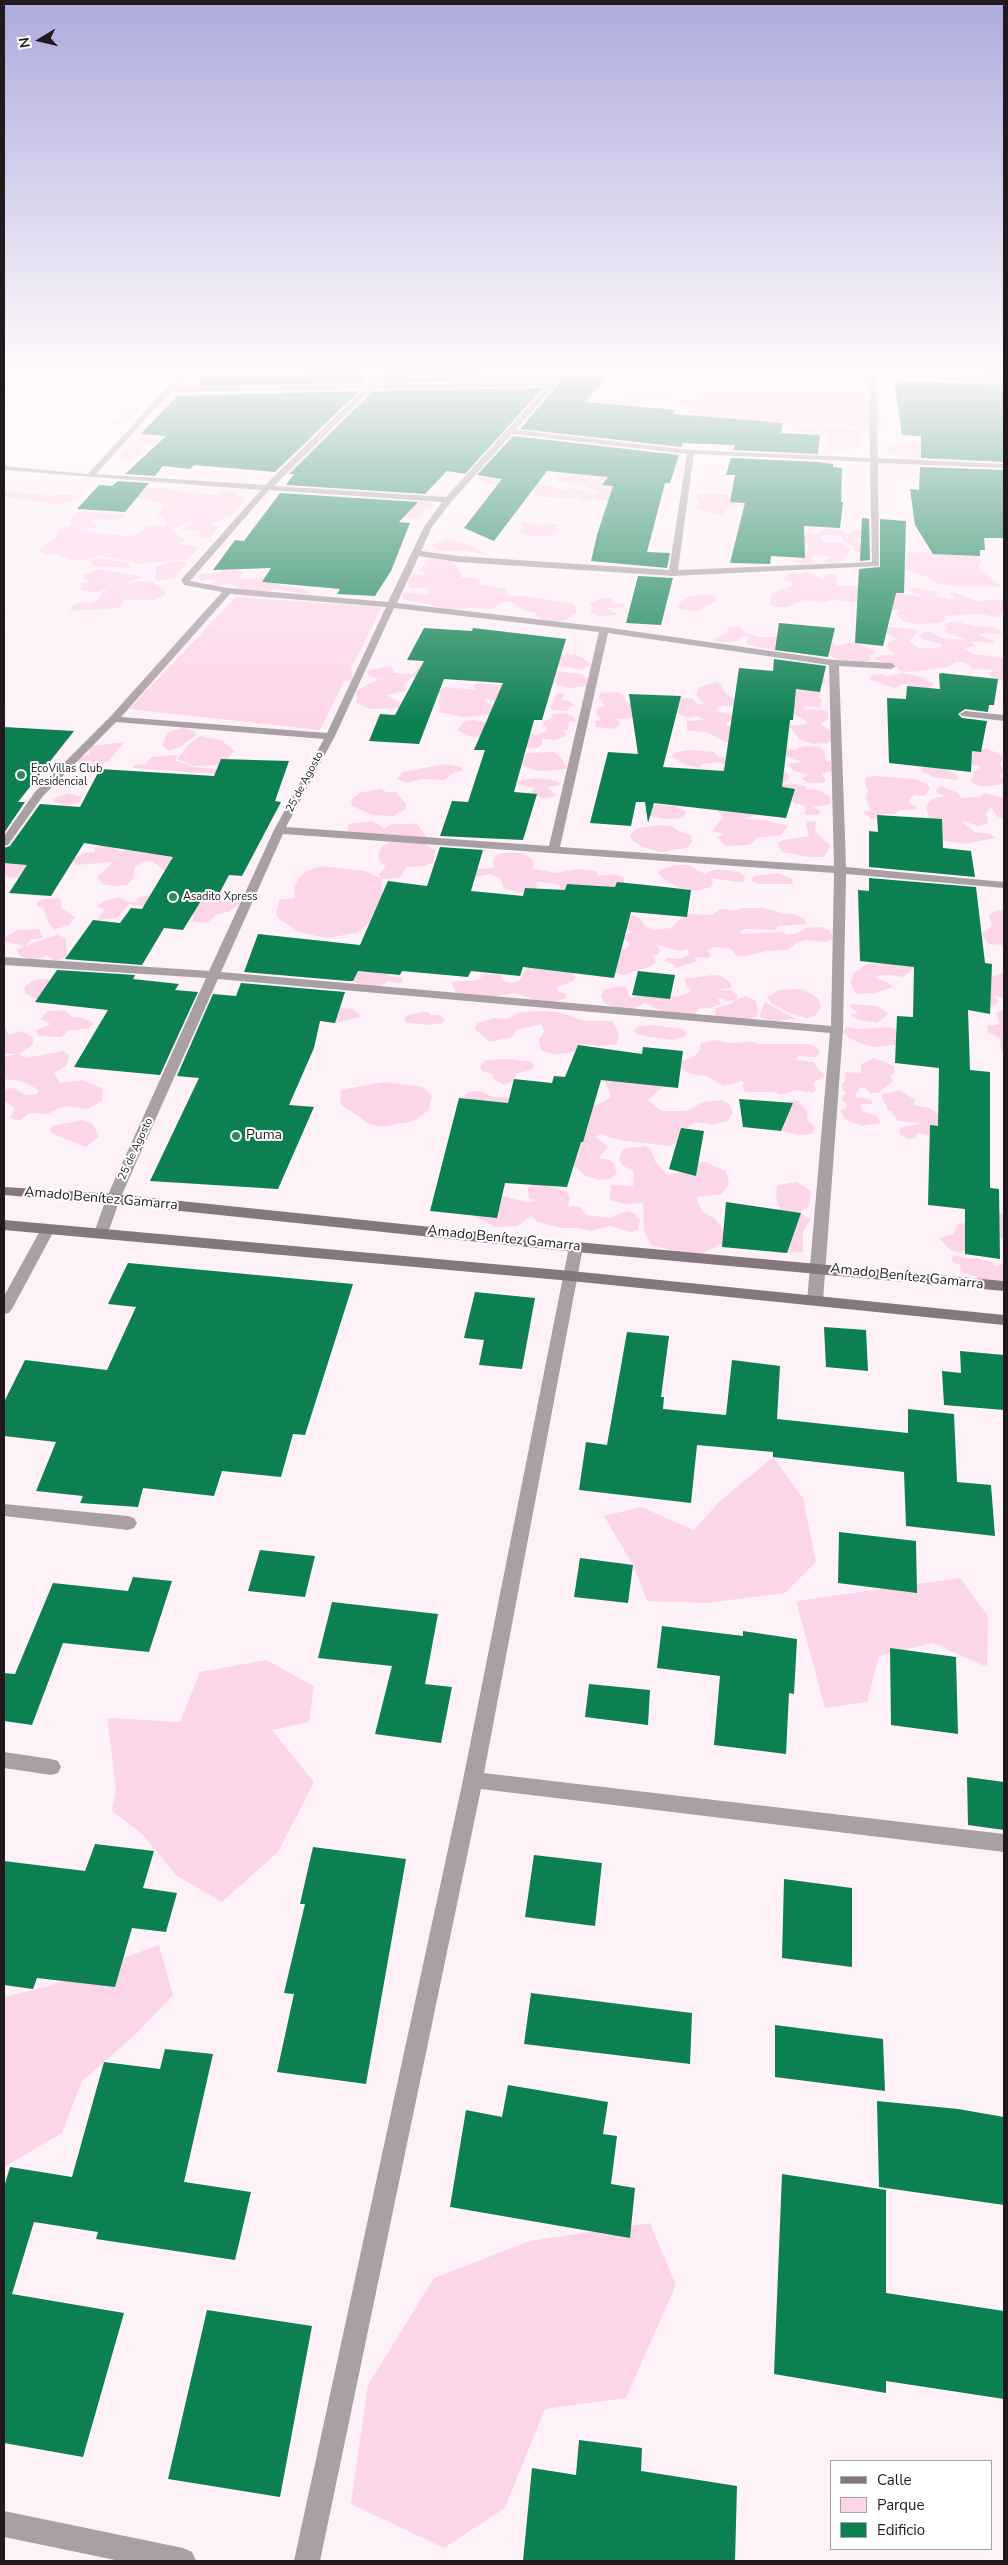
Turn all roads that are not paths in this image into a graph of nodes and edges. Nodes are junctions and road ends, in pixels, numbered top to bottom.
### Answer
1 (248, 487) edge
2 (460, 487) edge
3 (686, 487) edge
4 (875, 487) edge
5 (267, 488) junction
6 (448, 500) junction
7 (415, 553) junction
8 (673, 573) junction
9 (228, 591) junction
10 (390, 605) junction
11 (604, 630) junction
12 (834, 663) junction
13 (891, 666) dead end
14 (965, 714) dead end
15 (1004, 718) edge
16 (114, 719) junction
17 (330, 736) junction
18 (279, 830) junction
19 (4, 843) edge
20 (554, 850) junction
21 (840, 870) junction
22 (1004, 885) edge
23 (4, 962) edge
24 (215, 976) junction
25 (837, 1030) junction
26 (4, 1191) edge
27 (113, 1199) junction
28 (4, 1225) edge
29 (48, 1229) junction
30 (101, 1233) junction
31 (576, 1246) junction
32 (817, 1268) junction
33 (572, 1276) junction
34 (1004, 1286) edge
35 (815, 1301) junction
36 (4, 1309) edge
37 (1004, 1320) edge
38 (4, 1510) edge
39 (128, 1523) dead end
40 (4, 1760) edge
41 (51, 1767) dead end
42 (473, 1780) junction
43 (1004, 1843) edge
44 (4, 2524) edge
45 (183, 2561) edge
46 (307, 2561) edge

1 - 5 street
2 - 6 street, 25 de Agosto
3 - 8 street
4 - 8 street
5 - 6 street
5 - 9 street
6 - 7 street, 25 de Agosto
7 - 8 street
7 - 10 street, 25 de Agosto
9 - 10 street
9 - 16 street
10 - 11 street
10 - 17 street, 25 de Agosto
11 - 12 street
11 - 20 street
12 - 13 street
12 - 21 street
14 - 15 street
16 - 17 street
16 - 19 street
17 - 18 street, 25 de Agosto
18 - 20 street
18 - 24 street, 25 de Agosto
20 - 21 street
21 - 22 street
21 - 25 street
23 - 24 street
24 - 25 street
24 - 27 street, 25 de Agosto
25 - 32 street
26 - 27 main road, Amado Benítez Gamarra
27 - 30 street, 25 de Agosto
27 - 31 main road, Amado Benítez Gamarra
28 - 29 main road
29 - 30 main road
29 - 36 street
30 - 33 main road
31 - 32 main road, Amado Benítez Gamarra
31 - 33 street
32 - 34 main road, Amado Benítez Gamarra
32 - 35 street
33 - 35 main road
33 - 42 street
35 - 37 main road
38 - 39 street
40 - 41 street
42 - 43 street
42 - 46 street
44 - 45 street

